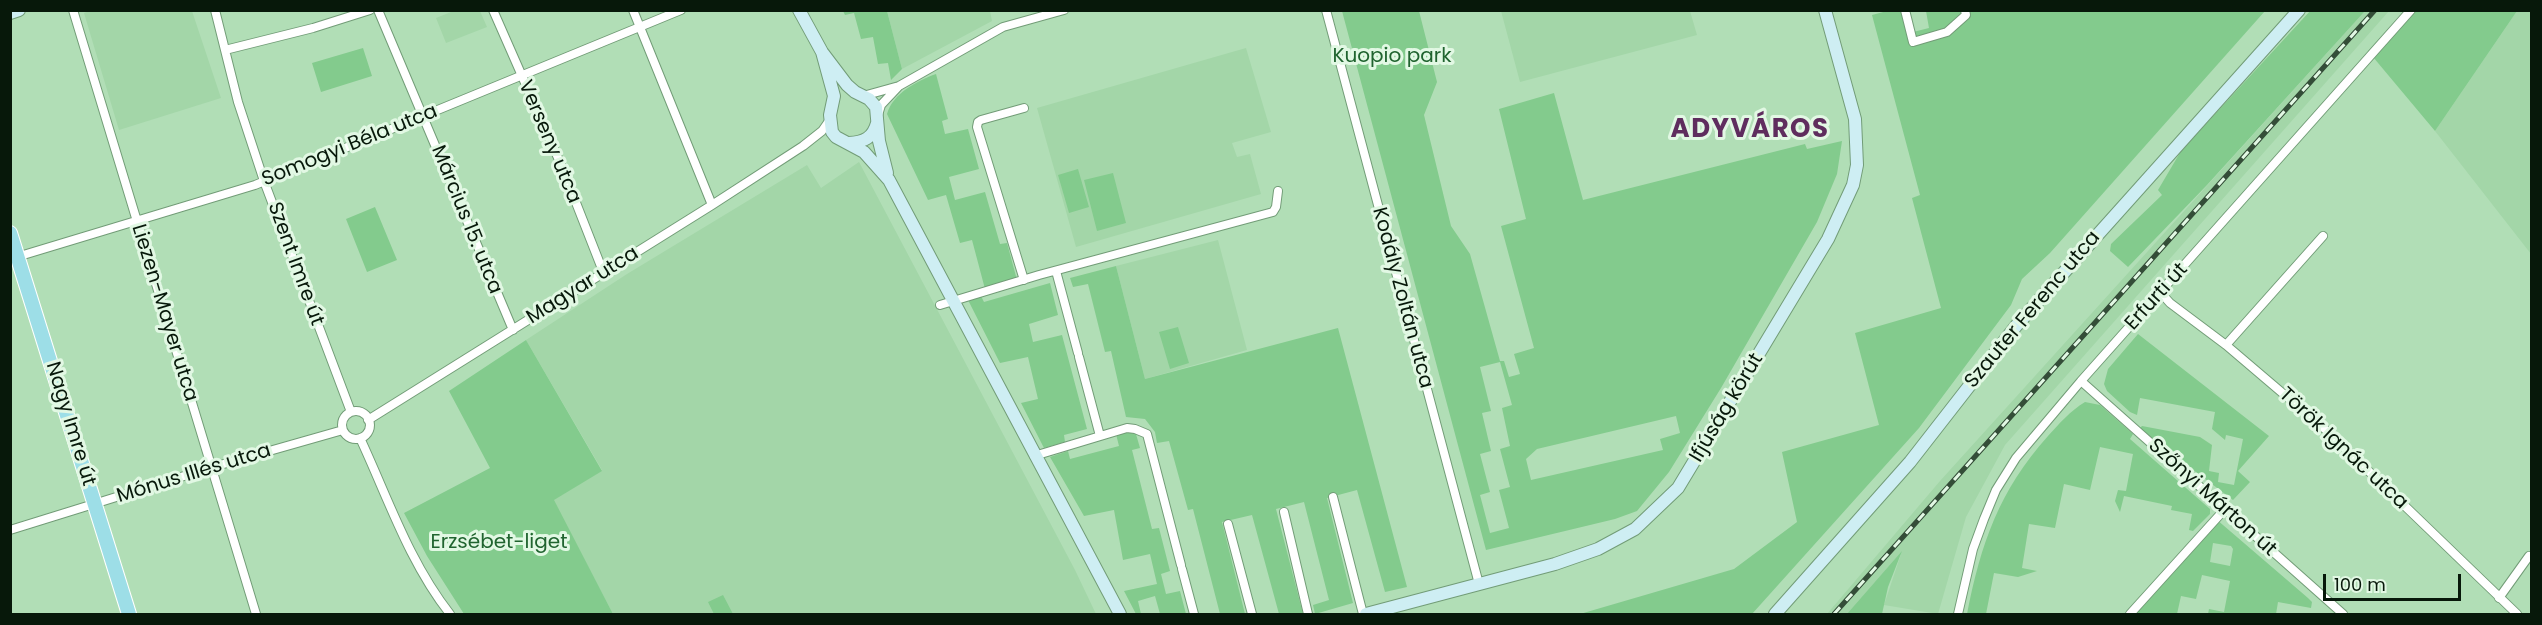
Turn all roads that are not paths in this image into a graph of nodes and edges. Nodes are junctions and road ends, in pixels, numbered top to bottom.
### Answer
1 (19, 10) edge
2 (73, 10) edge
3 (215, 10) edge
4 (370, 10) edge
5 (378, 10) edge
6 (493, 10) edge
7 (633, 10) edge
8 (681, 10) edge
9 (799, 10) edge
10 (1064, 10) edge
11 (1326, 10) edge
12 (1825, 10) edge
13 (1905, 10) edge
14 (1965, 10) edge
15 (2298, 10) edge
16 (2411, 10) edge
17 (10, 13) edge
18 (640, 28) junction
19 (225, 50) junction
20 (822, 52) junction
21 (521, 77) junction
22 (899, 86) junction
23 (863, 96) junction
24 (1024, 108) dead end
25 (424, 117) junction
26 (830, 118) junction
27 (878, 118) junction
28 (836, 137) junction
29 (849, 143) junction
30 (797, 150) junction
31 (889, 180) junction
32 (264, 181) junction
33 (1278, 191) dead end
34 (712, 205) junction
35 (136, 223) junction
36 (10, 233) edge
37 (2323, 236) dead end
38 (14, 258) edge
39 (1056, 271) junction
40 (604, 274) junction
41 (1024, 280) junction
42 (2161, 293) junction
43 (946, 303) junction
44 (513, 330) junction
45 (2226, 345) junction
46 (2081, 381) junction
47 (351, 412) junction
48 (368, 420) junction
49 (343, 430) junction
50 (1100, 436) junction
51 (360, 438) junction
52 (1034, 456) junction
53 (213, 467) junction
54 (1333, 497) dead end
55 (95, 504) junction
56 (2225, 509) junction
57 (1284, 512) dead end
58 (1228, 524) dead end
59 (10, 530) edge
60 (2529, 556) dead end
61 (1479, 584) junction
62 (2499, 598) junction
63 (1117, 611) edge
64 (447, 614) edge
65 (129, 615) edge
66 (256, 615) edge
67 (1194, 615) edge
68 (1252, 615) edge
69 (1308, 615) edge
70 (1365, 615) edge
71 (1775, 615) edge
72 (1958, 615) edge
73 (2130, 615) edge
74 (2343, 615) edge
75 (2517, 615) edge

1 - 17 street
2 - 35 street, Liezen-Mayer utca
3 - 19 street, Szent Imre út
4 - 19 street
5 - 25 street, Március 15. utca
6 - 21 street, Verseny utca
7 - 18 street
8 - 18 street, Somogyi Béla utca
9 - 20 street
10 - 22 street
11 - 61 street, Kodály Zoltán utca
12 - 61 street, Ifjúság körút
13 - 14 street
15 - 71 street, Szauter Ferenc utca
16 - 42 street, Erfurti út
18 - 21 street, Somogyi Béla utca
18 - 34 street
19 - 32 street, Szent Imre út
20 - 23 street
20 - 26 street
21 - 25 street, Somogyi Béla utca
21 - 40 street, Verseny utca
22 - 23 street
22 - 27 street
23 - 26 street
23 - 27 street
24 - 41 street
25 - 32 street, Somogyi Béla utca
25 - 44 street, Március 15. utca
26 - 28 street
26 - 30 street, Magyar utca
27 - 29 street
27 - 31 street
28 - 29 street
28 - 30 street, Magyar utca
29 - 31 street
30 - 34 street, Magyar utca
31 - 43 street
32 - 35 street, Somogyi Béla utca
32 - 47 street, Szent Imre út
33 - 39 street
34 - 40 street, Magyar utca
35 - 38 street, Somogyi Béla utca
35 - 53 street, Liezen-Mayer utca
36 - 38 main road, Nagy Imre út
37 - 45 street
38 - 55 main road, Nagy Imre út
39 - 41 street
39 - 50 street
40 - 44 street, Magyar utca
41 - 43 street
42 - 45 street, Török Ignác utca
42 - 46 street, Erfurti út
43 - 52 street
44 - 48 street, Magyar utca
45 - 62 street, Török Ignác utca
46 - 56 street, Szőnyi Márton út
46 - 72 street, Erfurti út
47 - 48 street
47 - 49 street
48 - 51 street
49 - 51 street
49 - 53 street, Mónus Illés utca
50 - 52 street
50 - 67 street
51 - 64 street
52 - 63 street
53 - 55 street, Mónus Illés utca
53 - 66 street, Liezen-Mayer utca
54 - 70 street, Ifjúság körút
55 - 59 street, Mónus Illés utca
55 - 65 main road, Nagy Imre út
56 - 73 street
56 - 74 street, Szőnyi Márton út
57 - 69 street
58 - 68 street
60 - 62 street
61 - 70 street, Ifjúság körút
62 - 75 street, Török Ignác utca

